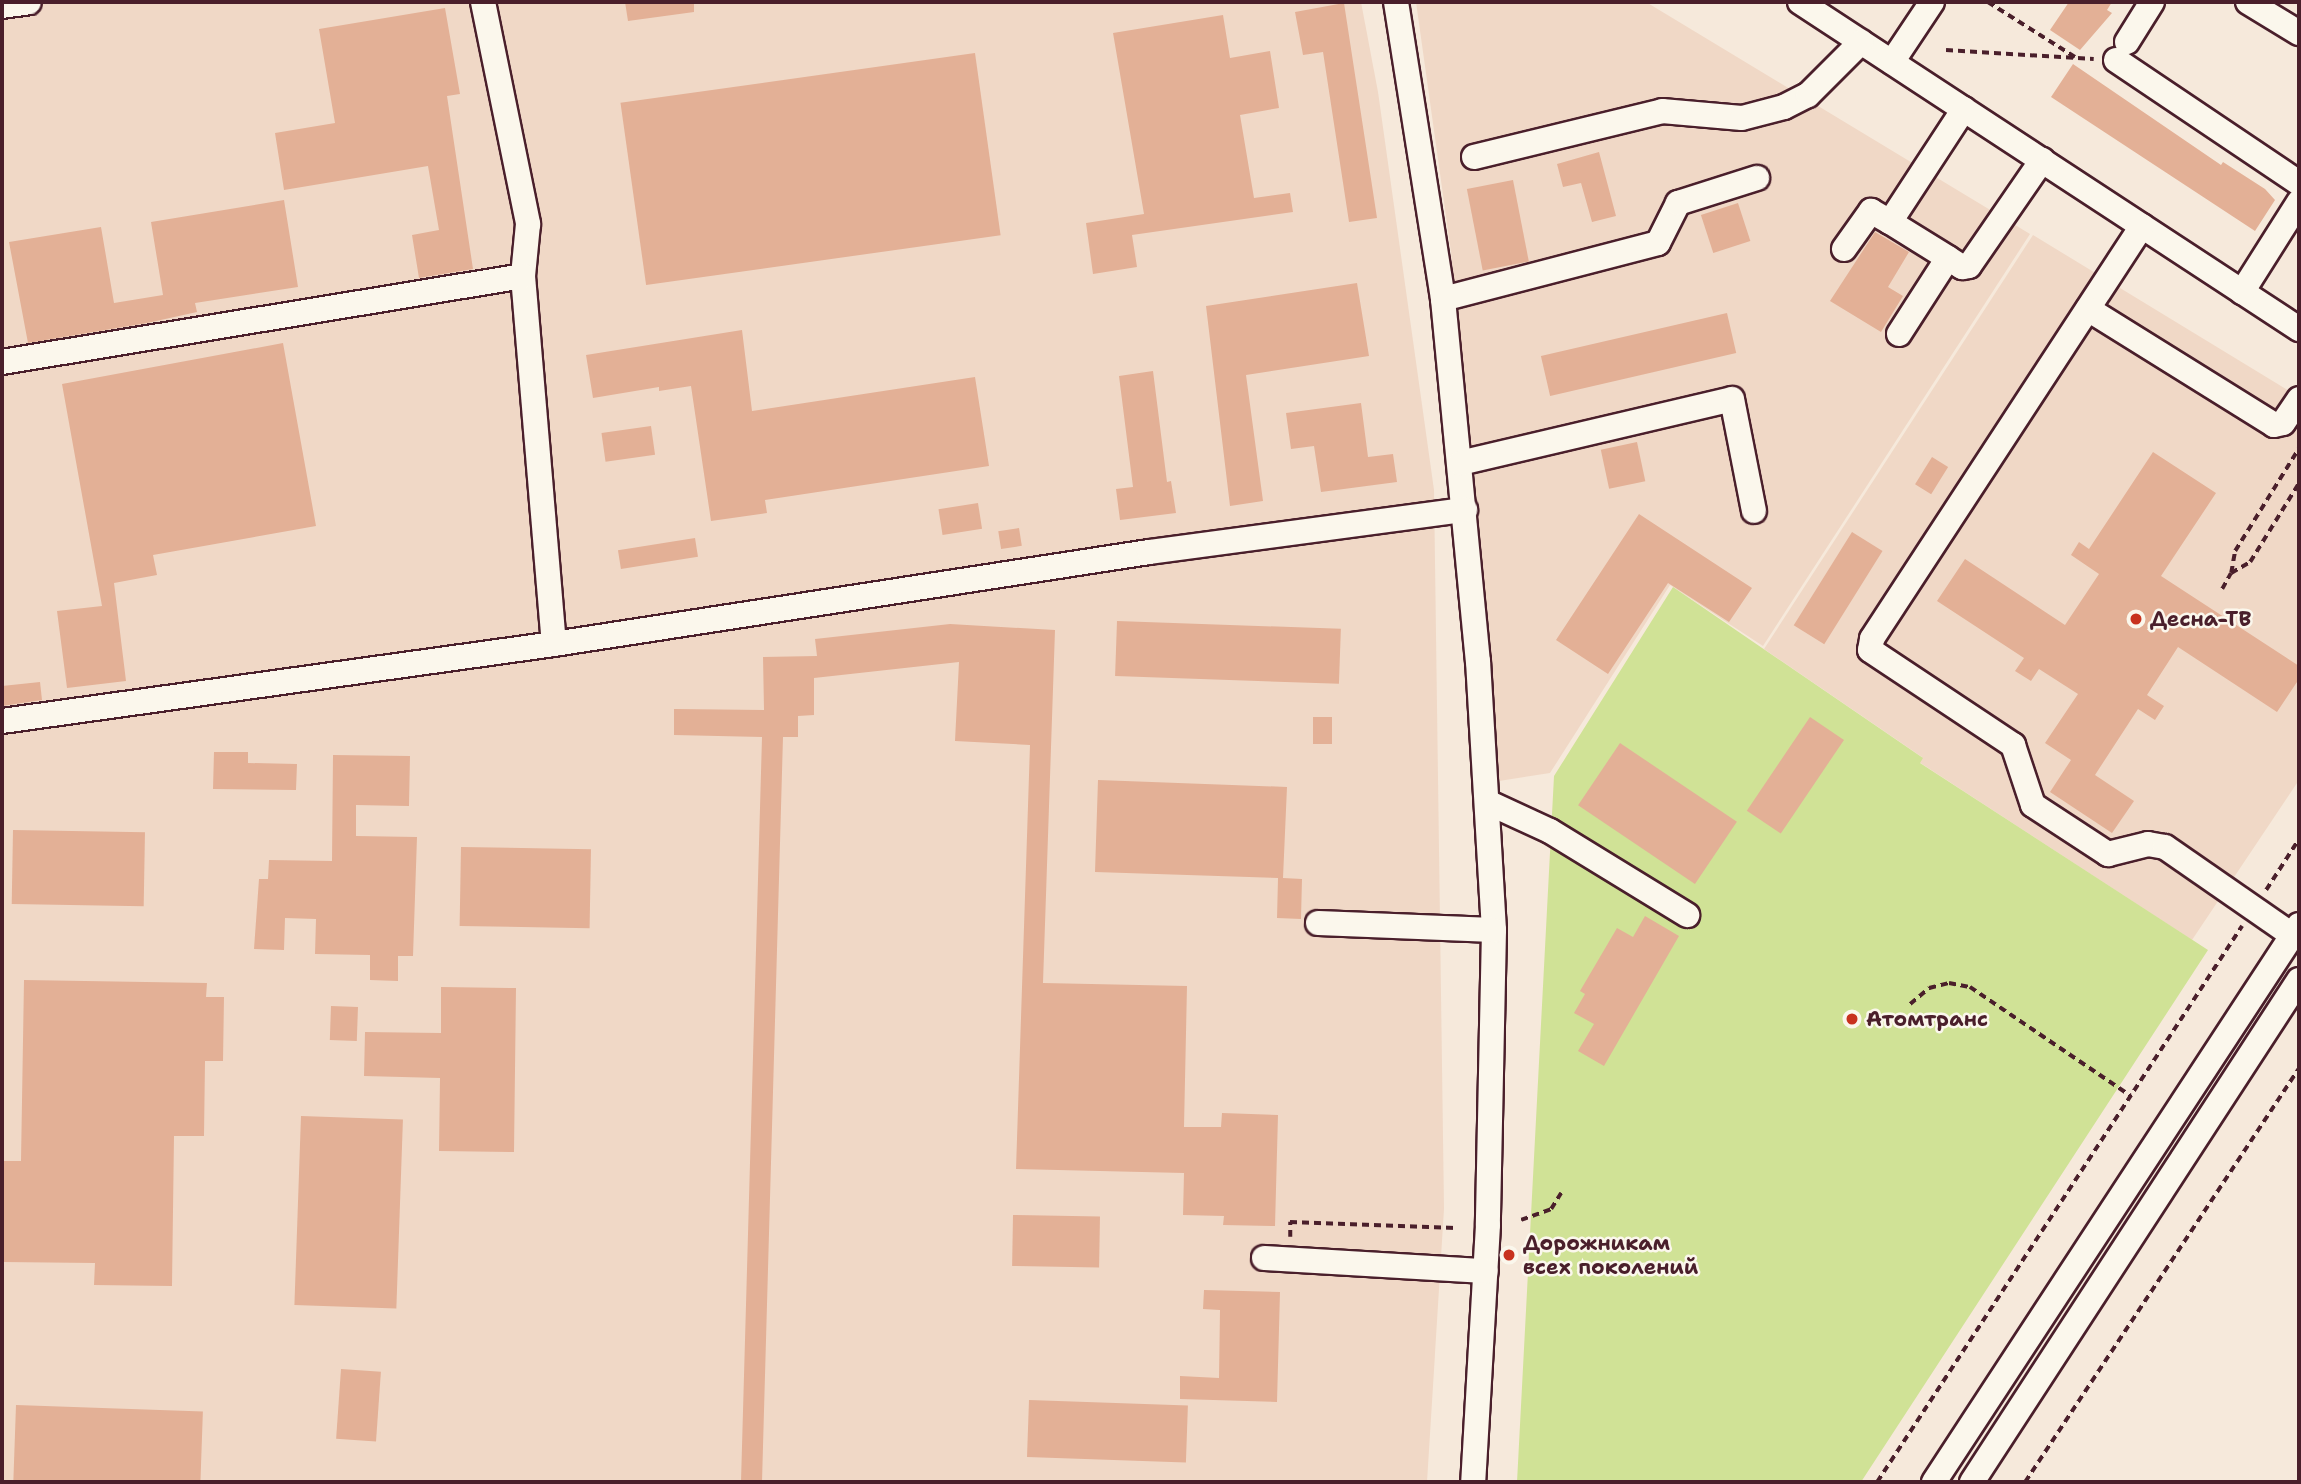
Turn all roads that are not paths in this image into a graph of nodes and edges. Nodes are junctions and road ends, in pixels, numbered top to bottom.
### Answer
1 (29, 2) edge
2 (483, 2) edge
3 (1396, 2) edge
4 (1932, 2) edge
5 (2152, 2) edge
6 (2248, 2) edge
7 (1809, 4) edge
8 (2, 6) edge
9 (2299, 33) edge
10 (1861, 41) junction
11 (1892, 62) junction
12 (1964, 109) junction
13 (1474, 157) dead end
14 (2042, 160) junction
15 (1757, 178) dead end
16 (2299, 183) edge
17 (2299, 202) edge
18 (1890, 222) junction
19 (2141, 226) junction
20 (1844, 249) dead end
21 (1948, 258) junction
22 (523, 276) junction
23 (2242, 292) junction
24 (1443, 299) junction
25 (2088, 309) junction
26 (2299, 330) edge
27 (1899, 334) dead end
28 (2, 362) edge
29 (2299, 399) edge
30 (1460, 463) junction
31 (1465, 510) junction
32 (1754, 511) dead end
33 (554, 644) junction
34 (2, 721) edge
35 (1488, 802) junction
36 (1687, 915) dead end
37 (1318, 923) dead end
38 (1494, 930) junction
39 (2296, 930) edge
40 (2299, 980) edge
41 (1264, 1258) dead end
42 (1486, 1271) junction
43 (1986, 1404) junction
44 (2012, 1421) junction
45 (1473, 1482) edge
46 (1934, 1482) edge
47 (1972, 1482) edge

1 - 8 street
2 - 22 street
3 - 24 street
4 - 11 street
5 - 16 street
6 - 9 street
7 - 10 street
10 - 11 street
10 - 13 street
11 - 12 street
12 - 14 street
12 - 18 street
14 - 19 street
14 - 21 street
15 - 24 street
17 - 23 street
18 - 20 street
18 - 21 street
19 - 23 street
19 - 25 street
21 - 27 street
22 - 28 street
22 - 33 street
23 - 26 street
24 - 30 street
25 - 29 street
25 - 39 street
30 - 31 street
30 - 32 street
31 - 33 street
31 - 35 street
33 - 34 street
35 - 36 street
35 - 38 street
37 - 38 street
38 - 42 street
39 - 43 street
40 - 44 street
41 - 42 street
42 - 45 street
43 - 44 street
43 - 46 street
44 - 47 street

